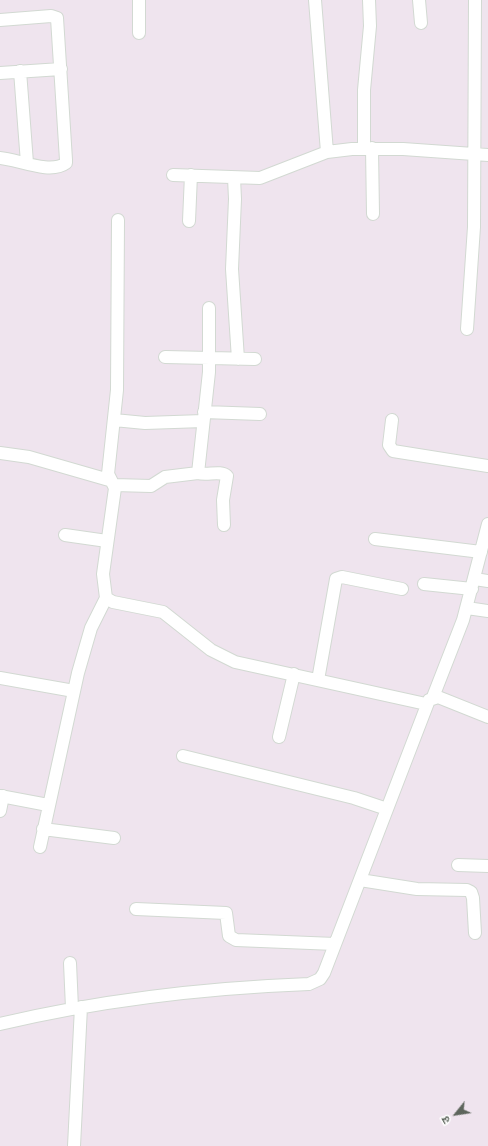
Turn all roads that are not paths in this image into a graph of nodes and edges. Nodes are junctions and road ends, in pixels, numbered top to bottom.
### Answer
1 (139, 0) edge
2 (315, 0) edge
3 (368, 0) edge
4 (419, 0) edge
5 (475, 0) edge
6 (0, 20) edge
7 (420, 22) dead end
8 (139, 33) dead end
9 (60, 69) junction
10 (20, 72) junction
11 (0, 73) edge
12 (368, 148) junction
13 (327, 152) junction
14 (475, 154) junction
15 (488, 155) edge
16 (0, 158) edge
17 (27, 164) junction
18 (173, 175) dead end
19 (191, 175) junction
20 (234, 178) junction
21 (373, 214) dead end
22 (118, 220) dead end
23 (189, 221) dead end
24 (208, 308) dead end
25 (467, 329) dead end
26 (165, 357) dead end
27 (208, 359) junction
28 (238, 359) junction
29 (255, 359) dead end
30 (260, 414) dead end
31 (204, 417) junction
32 (114, 420) junction
33 (392, 420) dead end
34 (0, 453) edge
35 (488, 466) edge
36 (198, 473) junction
37 (112, 482) junction
38 (488, 524) edge
39 (224, 525) dead end
40 (65, 535) dead end
41 (375, 539) dead end
42 (107, 541) junction
43 (481, 552) junction
44 (488, 581) edge
45 (424, 584) dead end
46 (473, 584) junction
47 (402, 589) dead end
48 (106, 598) junction
49 (466, 608) junction
50 (488, 611) edge
51 (294, 674) junction
52 (0, 678) edge
53 (318, 680) junction
54 (74, 691) junction
55 (430, 701) junction
56 (488, 717) edge
57 (279, 736) dead end
58 (183, 756) dead end
59 (1, 796) edge
60 (48, 805) junction
61 (387, 809) junction
62 (0, 811) edge
63 (43, 829) junction
64 (114, 838) dead end
65 (40, 847) dead end
66 (458, 865) dead end
67 (488, 866) edge
68 (360, 880) junction
69 (136, 909) dead end
70 (475, 933) dead end
71 (335, 944) junction
72 (70, 963) dead end
73 (76, 1008) junction
74 (0, 1024) edge
75 (74, 1146) edge

1 - 8 street
2 - 13 street
3 - 12 street
4 - 7 street
5 - 14 street
6 - 9 street
9 - 10 street
9 - 17 street
10 - 11 street
10 - 17 street
12 - 13 street
12 - 14 street
12 - 21 street
13 - 20 street
14 - 15 street
14 - 25 street
16 - 17 street
18 - 19 street
19 - 20 street
19 - 23 street
20 - 28 street
22 - 32 street
24 - 27 street
26 - 27 street
27 - 28 street
27 - 31 street
28 - 29 street
30 - 31 street
31 - 32 street
31 - 36 street
32 - 37 street
33 - 35 street
34 - 37 street
36 - 37 street
36 - 39 street
37 - 42 street
38 - 43 street
40 - 42 street
41 - 43 street
42 - 48 street
43 - 46 street
44 - 46 street
45 - 46 street
46 - 49 street
47 - 53 street
48 - 51 street
48 - 54 street
49 - 50 street
49 - 55 street
51 - 53 street
51 - 57 street
52 - 54 street
53 - 55 street
54 - 60 street
55 - 56 street
55 - 61 street
58 - 61 street
59 - 60 street
59 - 62 street
60 - 63 street
61 - 68 street
63 - 64 street
63 - 65 street
66 - 67 street
68 - 70 street
68 - 71 street
69 - 71 street
71 - 73 street
72 - 73 street
73 - 74 street
73 - 75 street

